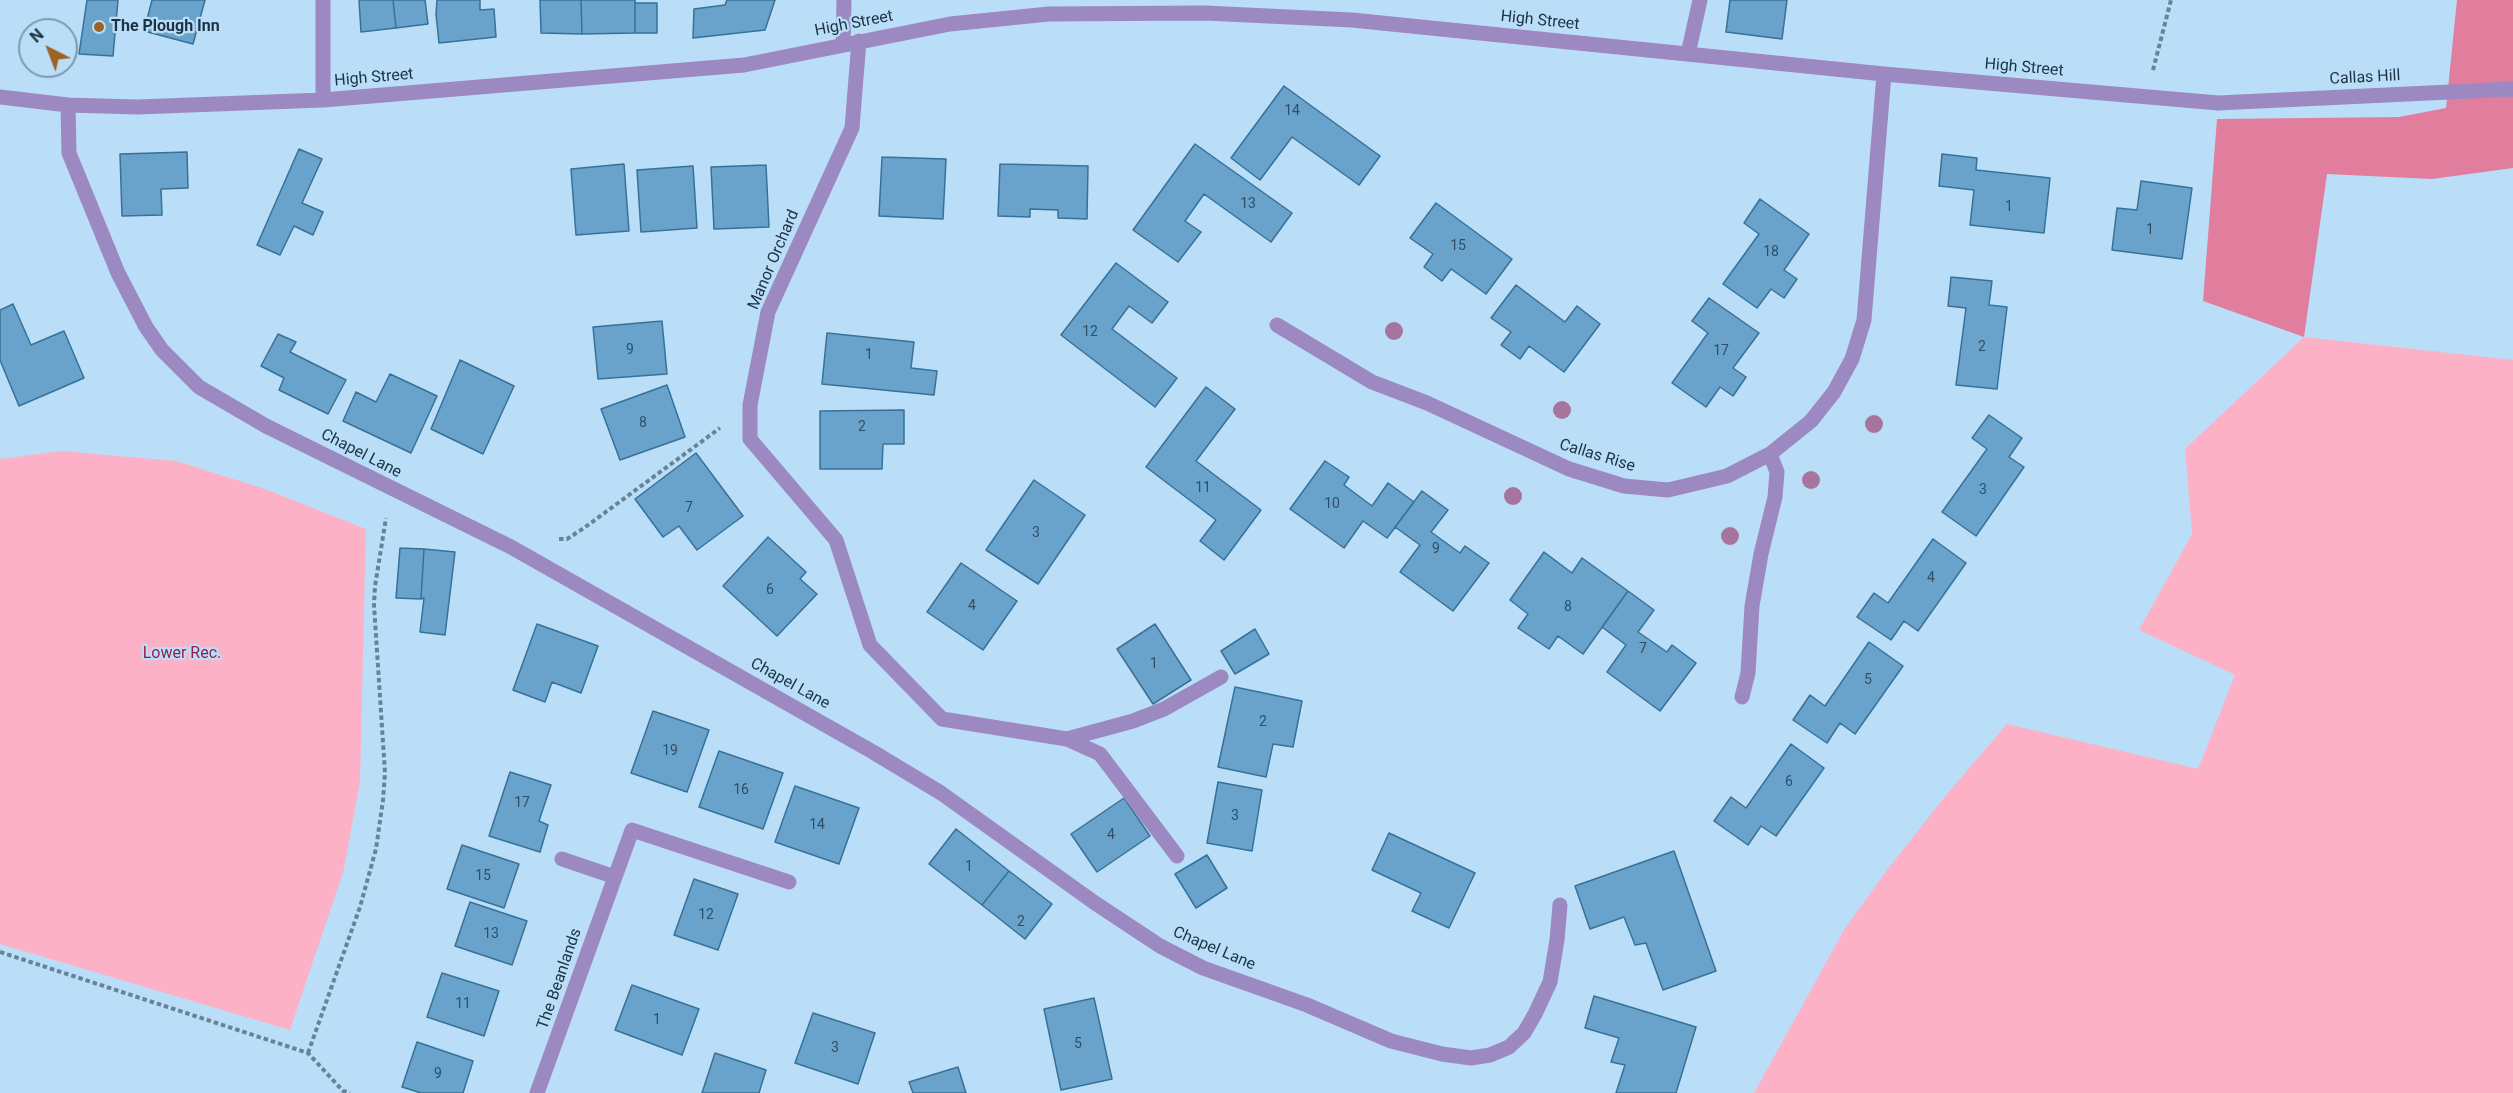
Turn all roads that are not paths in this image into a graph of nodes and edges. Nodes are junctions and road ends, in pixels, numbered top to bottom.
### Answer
1 (323, 0) edge
2 (844, 0) edge
3 (1700, 0) edge
4 (859, 41) junction
5 (843, 45) junction
6 (1688, 54) junction
7 (1884, 74) junction
8 (2513, 89) edge
9 (0, 97) edge
10 (323, 100) junction
11 (2218, 103) joint
12 (68, 105) junction
13 (1277, 325) dead end
14 (1770, 454) junction
15 (1221, 677) dead end
16 (1742, 697) dead end
17 (1067, 739) junction
18 (1177, 856) dead end
19 (562, 859) dead end
20 (615, 877) junction
21 (789, 882) dead end
22 (1560, 905) dead end
23 (541, 1092) edge

1 - 10 street
2 - 5 street
3 - 6 street
4 - 5 street, High Street
4 - 6 street, High Street
4 - 17 street, Manor Orchard
5 - 10 street, High Street
6 - 7 street, High Street
7 - 11 street, High Street
7 - 14 street, Callas Rise
8 - 11 street, Callas Hill
9 - 12 street, High Street
10 - 12 street, High Street
12 - 22 street, Chapel Lane
13 - 14 street, Callas Rise
14 - 16 street
15 - 17 street
17 - 18 street
19 - 20 street
20 - 21 street, The Beanlands
20 - 23 street, The Beanlands

